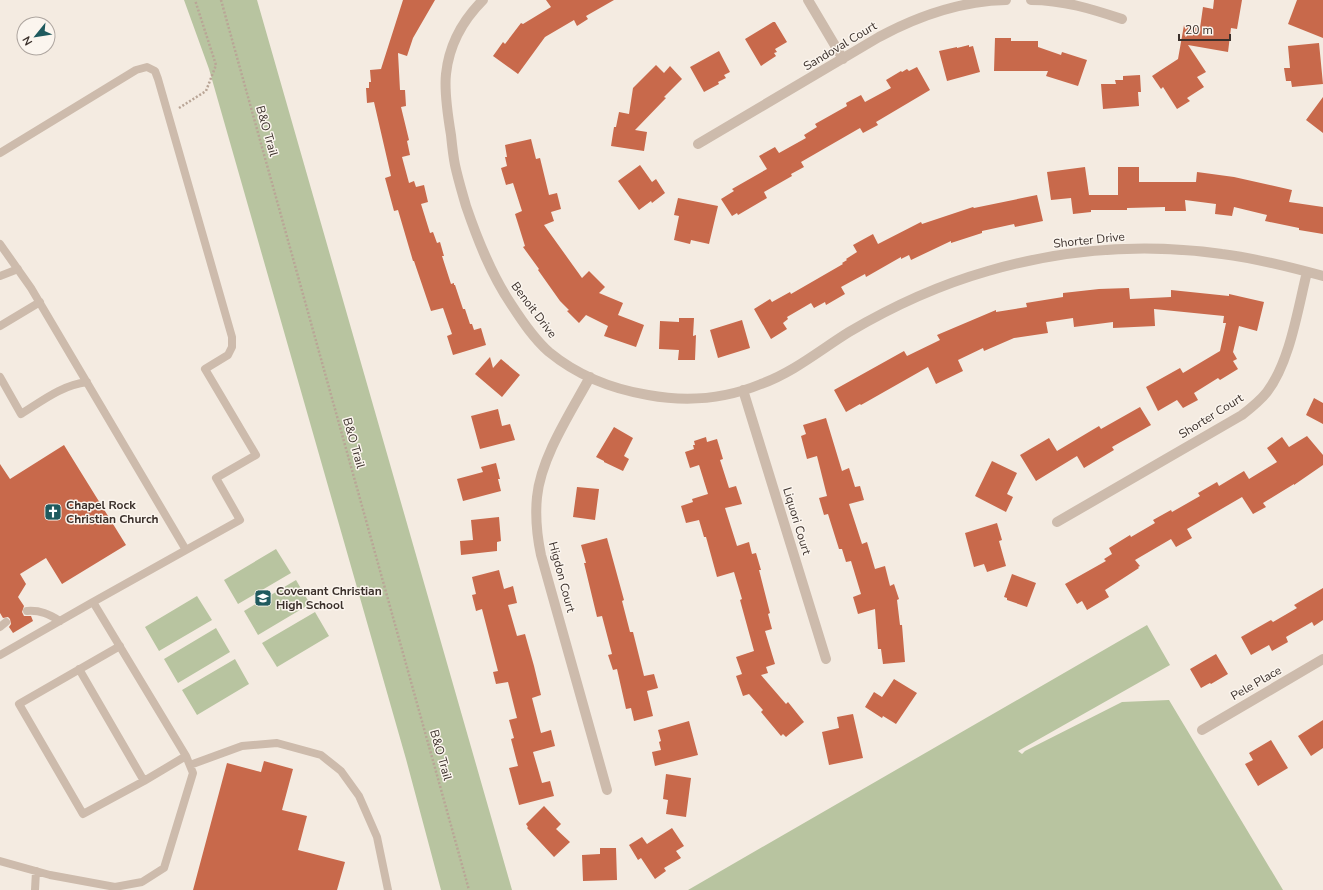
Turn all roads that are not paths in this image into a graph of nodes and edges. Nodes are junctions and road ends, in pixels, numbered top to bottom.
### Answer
1 (808, 0) edge
2 (1006, 0) edge
3 (1031, 0) edge
4 (482, 1) edge
5 (1122, 19) dead end
6 (843, 59) junction
7 (698, 144) dead end
8 (0, 153) edge
9 (0, 244) edge
10 (18, 269) junction
11 (1308, 272) junction
12 (0, 276) edge
13 (1323, 276) edge
14 (40, 302) junction
15 (867, 322) joint
16 (0, 326) edge
17 (0, 377) edge
18 (590, 377) junction
19 (86, 382) junction
20 (743, 390) junction
21 (1057, 522) dead end
22 (186, 550) junction
23 (93, 602) junction
24 (27, 611) dead end
25 (60, 621) junction
26 (120, 646) junction
27 (0, 655) edge
28 (826, 659) dead end
29 (1323, 659) edge
30 (79, 669) junction
31 (1202, 730) dead end
32 (186, 756) junction
33 (190, 766) junction
34 (144, 781) junction
35 (607, 790) dead end
36 (0, 861) edge
37 (36, 871) junction
38 (115, 889) edge
39 (34, 890) edge
40 (388, 890) edge

1 - 6 street
2 - 6 street, Sandoval Court
3 - 5 street
4 - 18 street, Benoit Drive
6 - 7 street, Sandoval Court
8 - 22 lane
9 - 10 lane
10 - 12 lane
10 - 14 lane
11 - 13 street, Shorter Drive
11 - 15 street, Shorter Drive
11 - 21 street, Shorter Court
14 - 16 lane
14 - 19 lane
15 - 20 street, Benoit Drive
17 - 19 lane
18 - 20 street, Benoit Drive
18 - 35 street, Higdon Court
19 - 22 lane
20 - 28 street, Liquori Court
22 - 23 lane
23 - 25 lane
23 - 26 lane
24 - 25 lane
25 - 27 lane
26 - 30 lane
26 - 32 lane
29 - 31 street, Pele Place
30 - 34 lane
30 - 34 lane
32 - 33 lane
32 - 34 lane
33 - 38 lane
33 - 40 lane
36 - 37 lane
37 - 38 lane
37 - 39 lane

